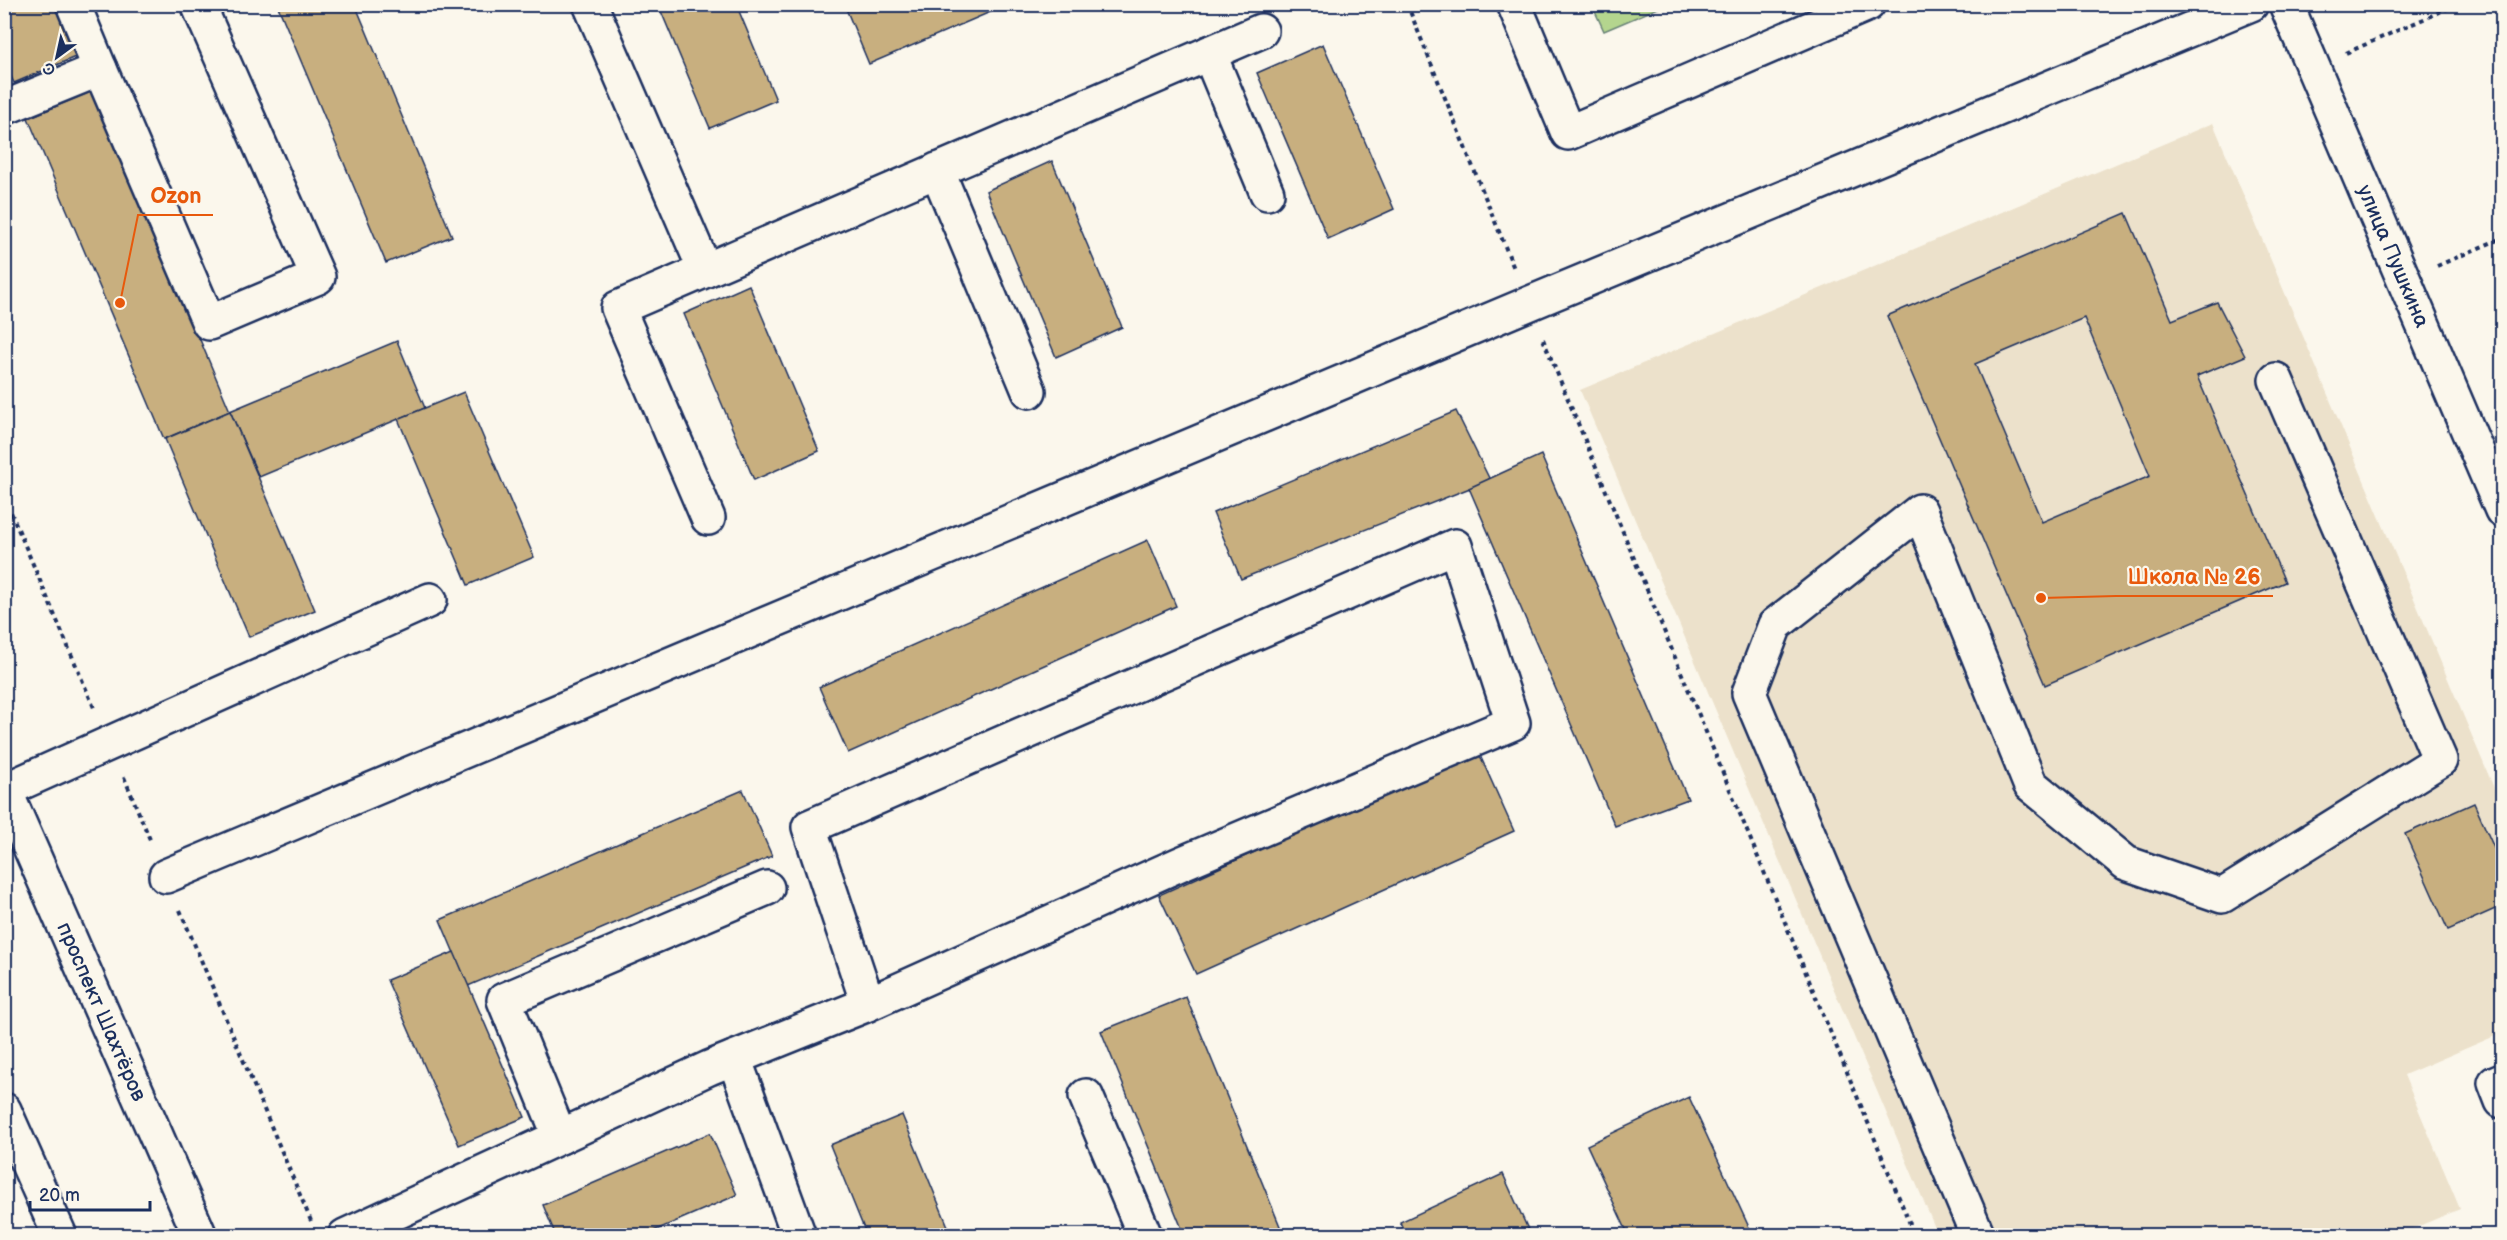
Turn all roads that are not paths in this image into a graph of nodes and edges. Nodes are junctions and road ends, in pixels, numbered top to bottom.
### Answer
1 (73, 4) edge
2 (198, 4) edge
3 (590, 4) edge
4 (1514, 4) edge
5 (1868, 4) edge
6 (2251, 4) edge
7 (2286, 4) edge
8 (1261, 31) dead end
9 (1209, 53) junction
10 (100, 69) junction
11 (4, 108) edge
12 (937, 170) junction
13 (1267, 193) dead end
14 (705, 270) junction
15 (2276, 380) dead end
16 (1029, 391) dead end
17 (2502, 510) edge
18 (708, 518) dead end
19 (430, 600) dead end
20 (5, 789) edge
21 (166, 876) dead end
22 (767, 888) dead end
23 (868, 1004) junction
24 (734, 1058) junction
25 (2502, 1080) edge
26 (1086, 1096) dead end
27 (2502, 1101) edge
28 (4, 1110) edge
29 (560, 1137) junction
30 (60, 1236) edge
31 (200, 1236) edge
32 (345, 1236) edge
33 (799, 1236) edge
34 (1145, 1236) edge
35 (1978, 1236) edge

1 - 10 street
2 - 10 street
3 - 14 street
4 - 5 street
6 - 21 street
7 - 17 street, улица Пушкина
8 - 9 street
9 - 12 street
9 - 13 street
10 - 11 street
12 - 14 street
12 - 16 street
14 - 18 street
15 - 35 street
19 - 20 street
20 - 31 street, проспект Шахтёров
22 - 29 street
23 - 23 street
23 - 24 street
24 - 29 street
24 - 33 street
25 - 27 street
26 - 34 street
28 - 30 street
29 - 32 street

